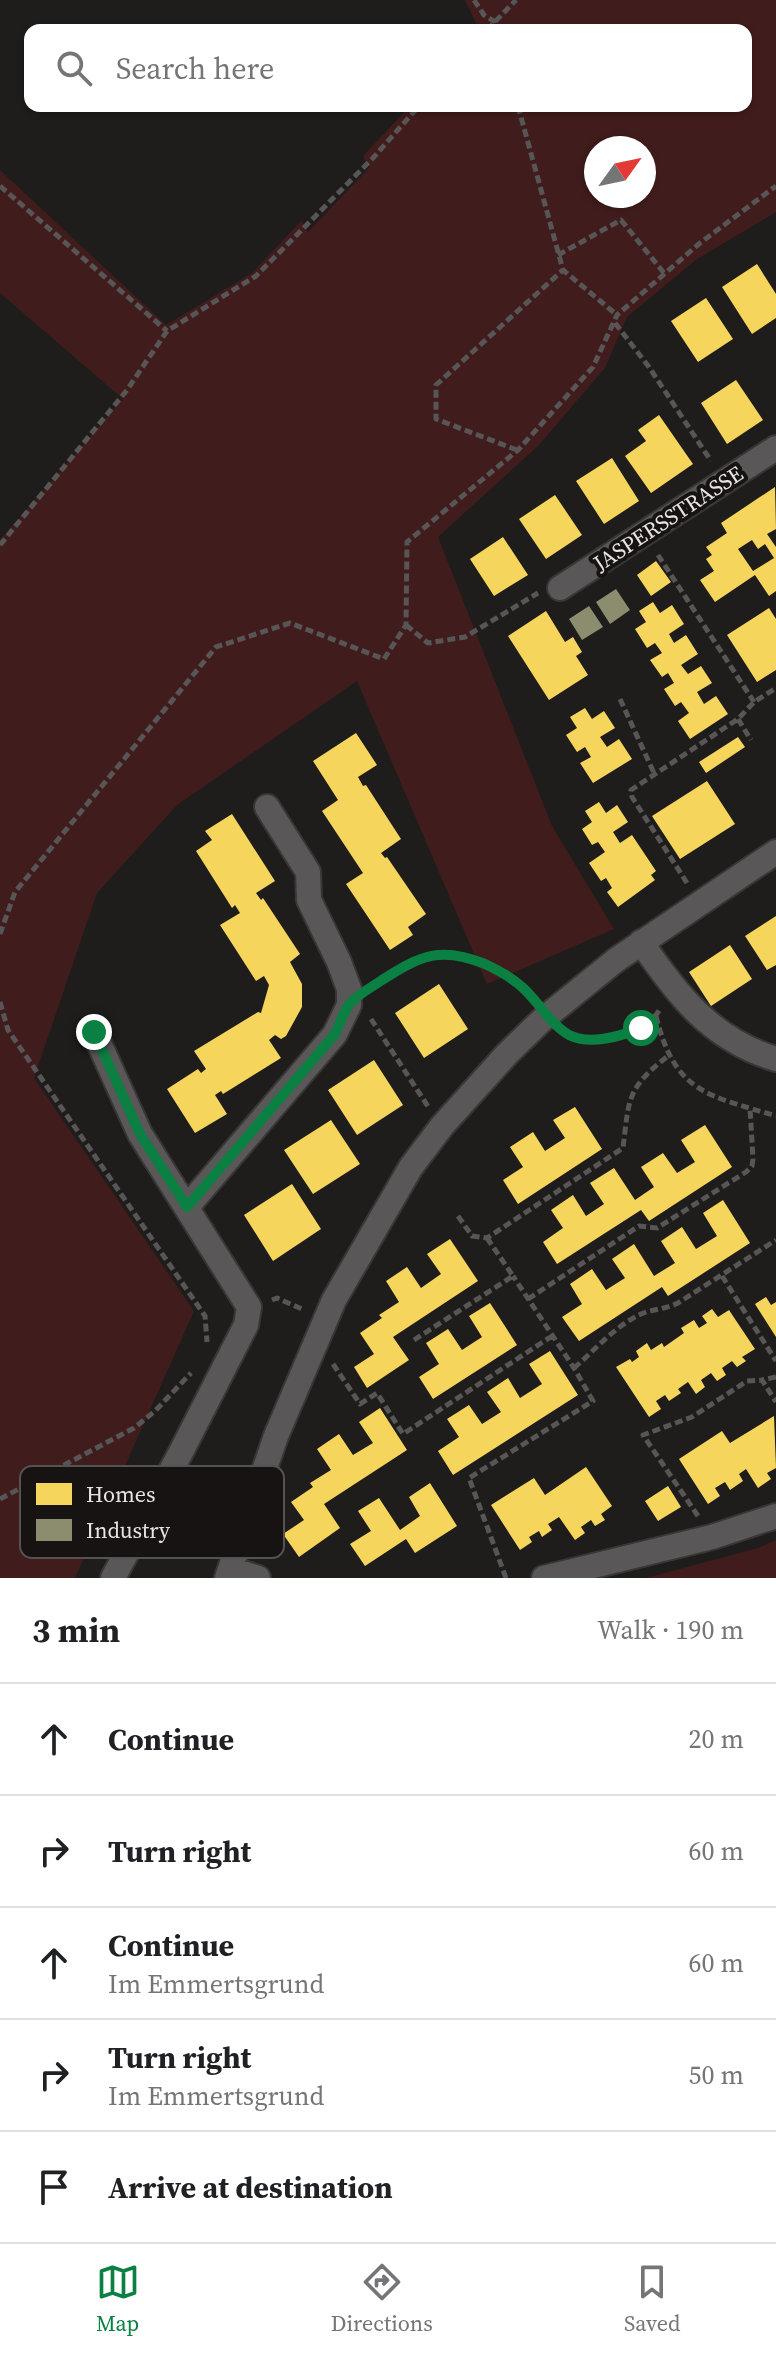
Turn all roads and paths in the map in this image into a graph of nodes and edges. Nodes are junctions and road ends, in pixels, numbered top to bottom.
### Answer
1 (474, 0) edge
2 (516, 0) edge
3 (495, 22) joint
4 (414, 112) edge
5 (520, 112) edge
6 (0, 186) edge
7 (776, 186) edge
8 (558, 255) junction
9 (563, 270) junction
10 (664, 273) junction
11 (617, 315) junction
12 (615, 323) junction
13 (167, 331) junction
14 (776, 448) edge
15 (518, 450) junction
16 (714, 464) dead end
17 (0, 545) edge
18 (661, 559) dead end
19 (560, 588) joint
20 (406, 625) junction
21 (776, 688) edge
22 (620, 699) dead end
23 (754, 702) junction
24 (738, 719) junction
25 (751, 740) dead end
26 (654, 773) junction
27 (267, 807) dead end
28 (776, 852) edge
29 (681, 873) dead end
30 (0, 934) edge
31 (641, 942) junction
32 (671, 987) junction
33 (0, 1002) edge
34 (541, 1007) dead end
35 (358, 1009) junction
36 (656, 1016) junction
37 (560, 1028) dead end
38 (94, 1032) dead end
39 (668, 1056) junction
40 (776, 1059) edge
41 (423, 1100) dead end
42 (750, 1108) junction
43 (776, 1116) edge
44 (187, 1207) junction
45 (458, 1216) dead end
46 (487, 1238) junction
47 (776, 1240) edge
48 (513, 1276) junction
49 (722, 1276) junction
50 (528, 1299) junction
51 (261, 1303) dead end
52 (303, 1310) dead end
53 (552, 1336) junction
54 (316, 1339) junction
55 (414, 1340) dead end
56 (206, 1348) dead end
57 (776, 1361) edge
58 (574, 1368) junction
59 (197, 1369) dead end
60 (776, 1377) edge
61 (762, 1380) junction
62 (776, 1402) edge
63 (62, 1466) edge
64 (173, 1466) edge
65 (266, 1466) edge
66 (20, 1488) edge
67 (0, 1499) edge
68 (776, 1516) edge
69 (712, 1537) junction
70 (124, 1558) edge
71 (229, 1573) edge
72 (113, 1578) edge
73 (258, 1578) edge
74 (506, 1578) edge
75 (544, 1578) edge

1 - 3 path
2 - 3 path
4 - 13 path
5 - 8 path
6 - 13 path
7 - 10 path
8 - 9 path
8 - 10 path
9 - 11 path
9 - 15 path
10 - 11 path
11 - 12 path
12 - 15 path
12 - 16 path
13 - 17 path
14 - 19 street, JASPERSSTRASSE
15 - 20 path
18 - 23 path
19 - 20 path
20 - 30 path
21 - 23 path
22 - 26 path
23 - 24 path
24 - 25 path
24 - 26 path
26 - 29 path
27 - 35 street
28 - 31 street
31 - 32 street
31 - 54 street, bridge
32 - 36 path
32 - 40 street
33 - 56 path
34 - 35 path
35 - 41 path
35 - 44 street
36 - 37 path
36 - 39 path
38 - 44 street
39 - 42 path
39 - 46 path
42 - 43 path
42 - 50 path
44 - 64 street
45 - 46 path
46 - 48 path
47 - 49 path
48 - 50 path
48 - 55 path
49 - 57 path
49 - 58 path
50 - 53 path
51 - 52 path
53 - 54 path
53 - 58 path
54 - 65 street
58 - 74 path
59 - 63 path
60 - 61 path
61 - 62 path
61 - 69 path
66 - 67 path
68 - 69 street
69 - 75 street
70 - 72 street
71 - 73 street

